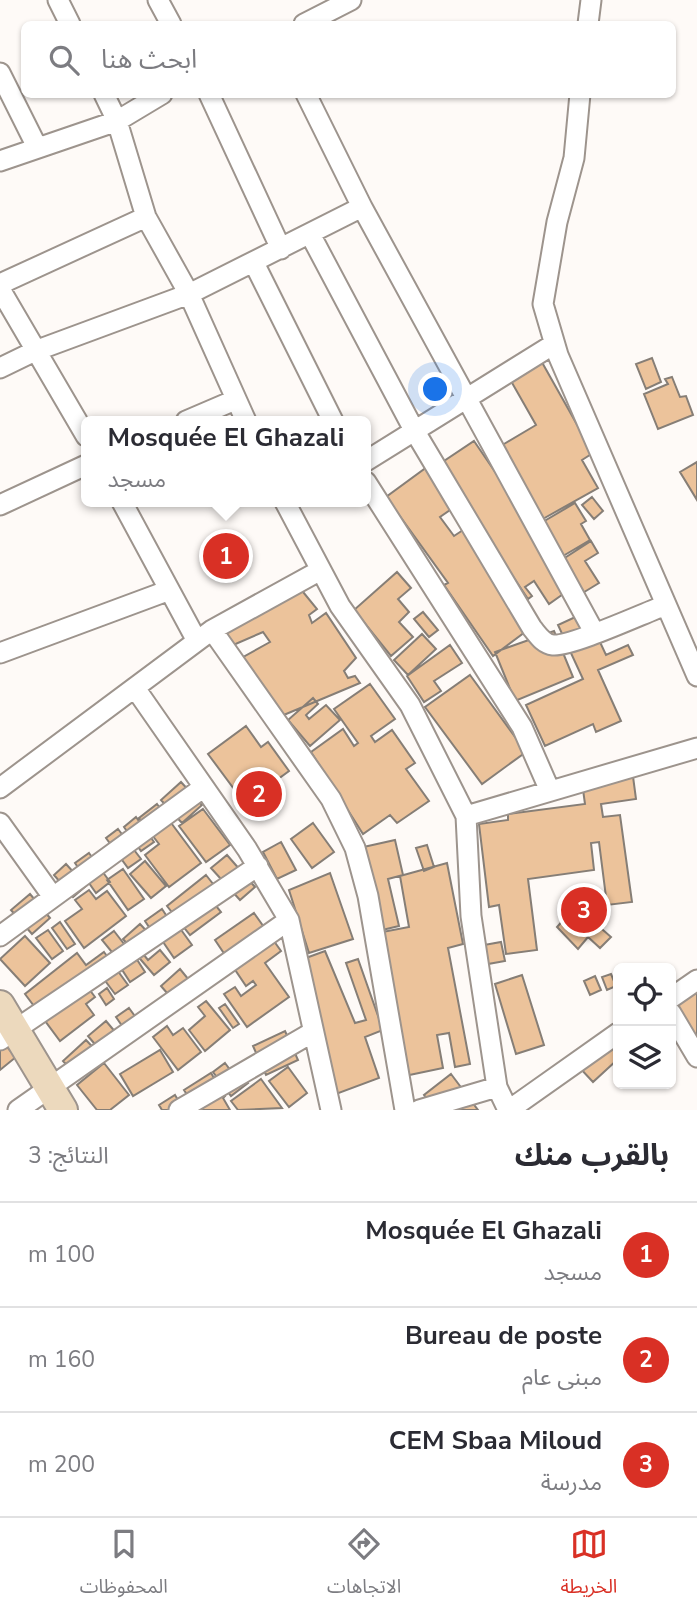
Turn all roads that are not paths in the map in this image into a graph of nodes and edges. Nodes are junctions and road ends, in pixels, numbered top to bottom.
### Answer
1 (58, 0) edge
2 (158, 0) edge
3 (351, 0) edge
4 (591, 0) edge
5 (68, 21) edge
6 (169, 21) edge
7 (310, 21) edge
8 (588, 21) edge
9 (0, 74) edge
10 (106, 98) edge
11 (155, 98) edge
12 (211, 98) edge
13 (308, 98) edge
14 (580, 98) edge
15 (117, 121) junction
16 (37, 147) junction
17 (0, 161) edge
18 (362, 207) junction
19 (146, 217) junction
20 (310, 234) junction
21 (281, 249) junction
22 (254, 264) junction
23 (0, 287) edge
24 (189, 294) junction
25 (554, 344) junction
26 (35, 351) junction
27 (0, 368) edge
28 (466, 398) junction
29 (235, 400) junction
30 (198, 416) edge
31 (243, 416) edge
32 (330, 416) edge
33 (81, 428) edge
34 (414, 430) junction
35 (371, 458) edge
36 (81, 467) edge
37 (371, 490) edge
38 (0, 505) edge
39 (124, 507) edge
40 (293, 507) edge
41 (319, 571) junction
42 (167, 592) junction
43 (666, 605) junction
44 (594, 632) junction
45 (204, 636) junction
46 (0, 653) edge
47 (697, 676) edge
48 (135, 688) junction
49 (697, 748) edge
50 (204, 787) junction
51 (0, 788) edge
52 (550, 791) junction
53 (466, 816) junction
54 (0, 822) edge
55 (258, 866) junction
56 (53, 897) junction
57 (289, 920) junction
58 (0, 936) edge
59 (697, 980) edge
60 (676, 995) edge
61 (0, 1005) edge
62 (676, 1021) edge
63 (313, 1032) junction
64 (8, 1035) edge
65 (613, 1036) edge
66 (697, 1057) edge
67 (497, 1087) junction
68 (58, 1099) edge
69 (508, 1109) edge
70 (18, 1110) edge
71 (179, 1110) edge
72 (331, 1110) edge
73 (405, 1110) edge
74 (419, 1110) edge

1 - 5 street
2 - 6 street
3 - 7 street
4 - 8 street
9 - 16 street
10 - 15 street
11 - 15 street
12 - 21 street
13 - 18 street
14 - 25 street
15 - 16 street
15 - 19 street
16 - 17 street
18 - 20 street
18 - 28 street
19 - 23 street
19 - 24 street
20 - 21 street
20 - 34 street
21 - 22 street
22 - 24 street
22 - 32 street
23 - 26 street
24 - 26 street
24 - 29 street
25 - 28 street
25 - 43 street
26 - 27 street
26 - 33 street
28 - 34 street
28 - 44 street
29 - 30 street
29 - 31 street
34 - 35 street
34 - 44 street
36 - 38 street
37 - 52 street
39 - 42 street
40 - 41 street
41 - 45 street
41 - 53 street
42 - 45 street
42 - 46 street
43 - 44 street
43 - 47 street
45 - 48 street
45 - 73 street
48 - 50 street
48 - 51 street
49 - 52 street
50 - 55 street
50 - 56 street
52 - 53 street
53 - 67 street
54 - 56 street
55 - 57 street
55 - 64 street
56 - 58 street
57 - 63 street
57 - 68 street
59 - 60 street
61 - 64 street
62 - 66 street
63 - 71 street
63 - 72 street
64 - 68 street
65 - 69 street
67 - 69 street
67 - 74 street
68 - 70 street

